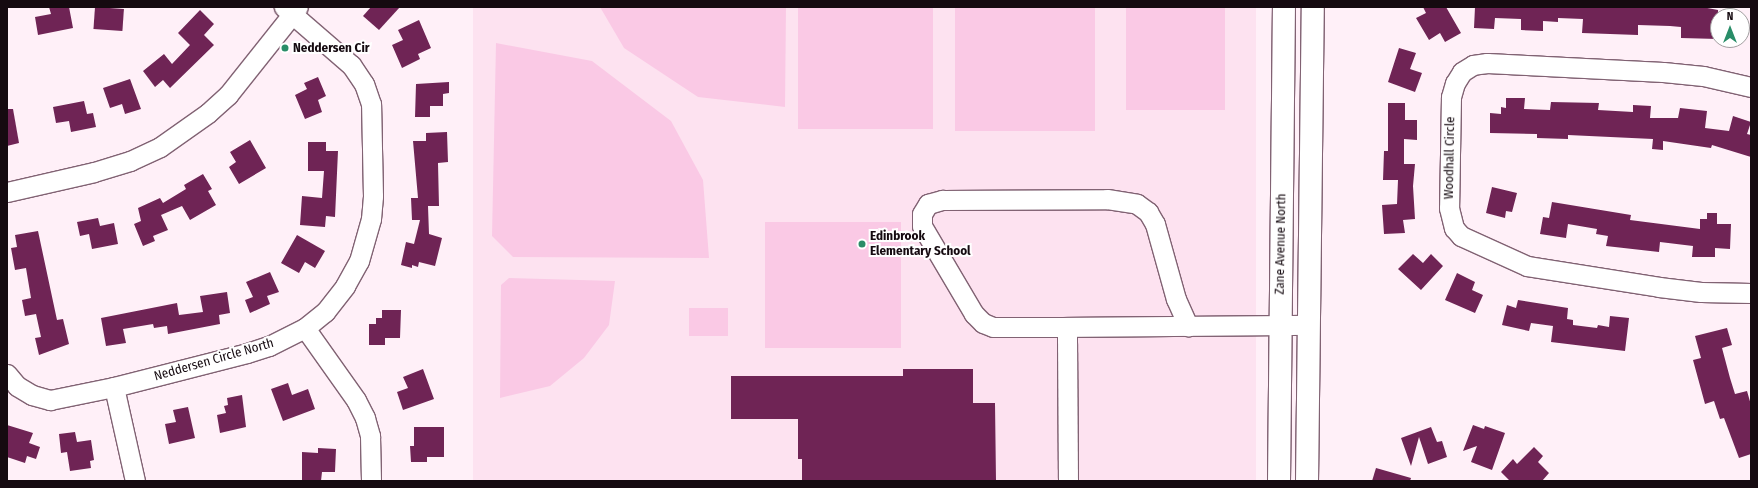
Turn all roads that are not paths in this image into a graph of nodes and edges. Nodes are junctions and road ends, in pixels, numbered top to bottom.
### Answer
1 (1284, 7) edge
2 (1313, 7) edge
3 (292, 9) edge
4 (1751, 87) edge
5 (7, 192) edge
6 (1751, 293) edge
7 (1280, 325) junction
8 (1309, 325) junction
9 (1188, 326) junction
10 (1067, 327) junction
11 (305, 328) junction
12 (7, 374) edge
13 (114, 387) junction
14 (135, 481) edge
15 (371, 481) edge
16 (1068, 481) edge
17 (1279, 481) edge
18 (1308, 481) edge

1 - 7 main road, Zane Avenue North
2 - 8 main road
3 - 5 street
3 - 11 street, Neddersen Circle North
4 - 6 street, Woodhall Circle
7 - 8 street
7 - 9 street
7 - 17 main road, Zane Avenue North
8 - 18 main road
9 - 10 street
9 - 10 street
10 - 16 street
11 - 13 street, Neddersen Circle North
11 - 15 street
12 - 13 street, Neddersen Circle North
13 - 14 street

